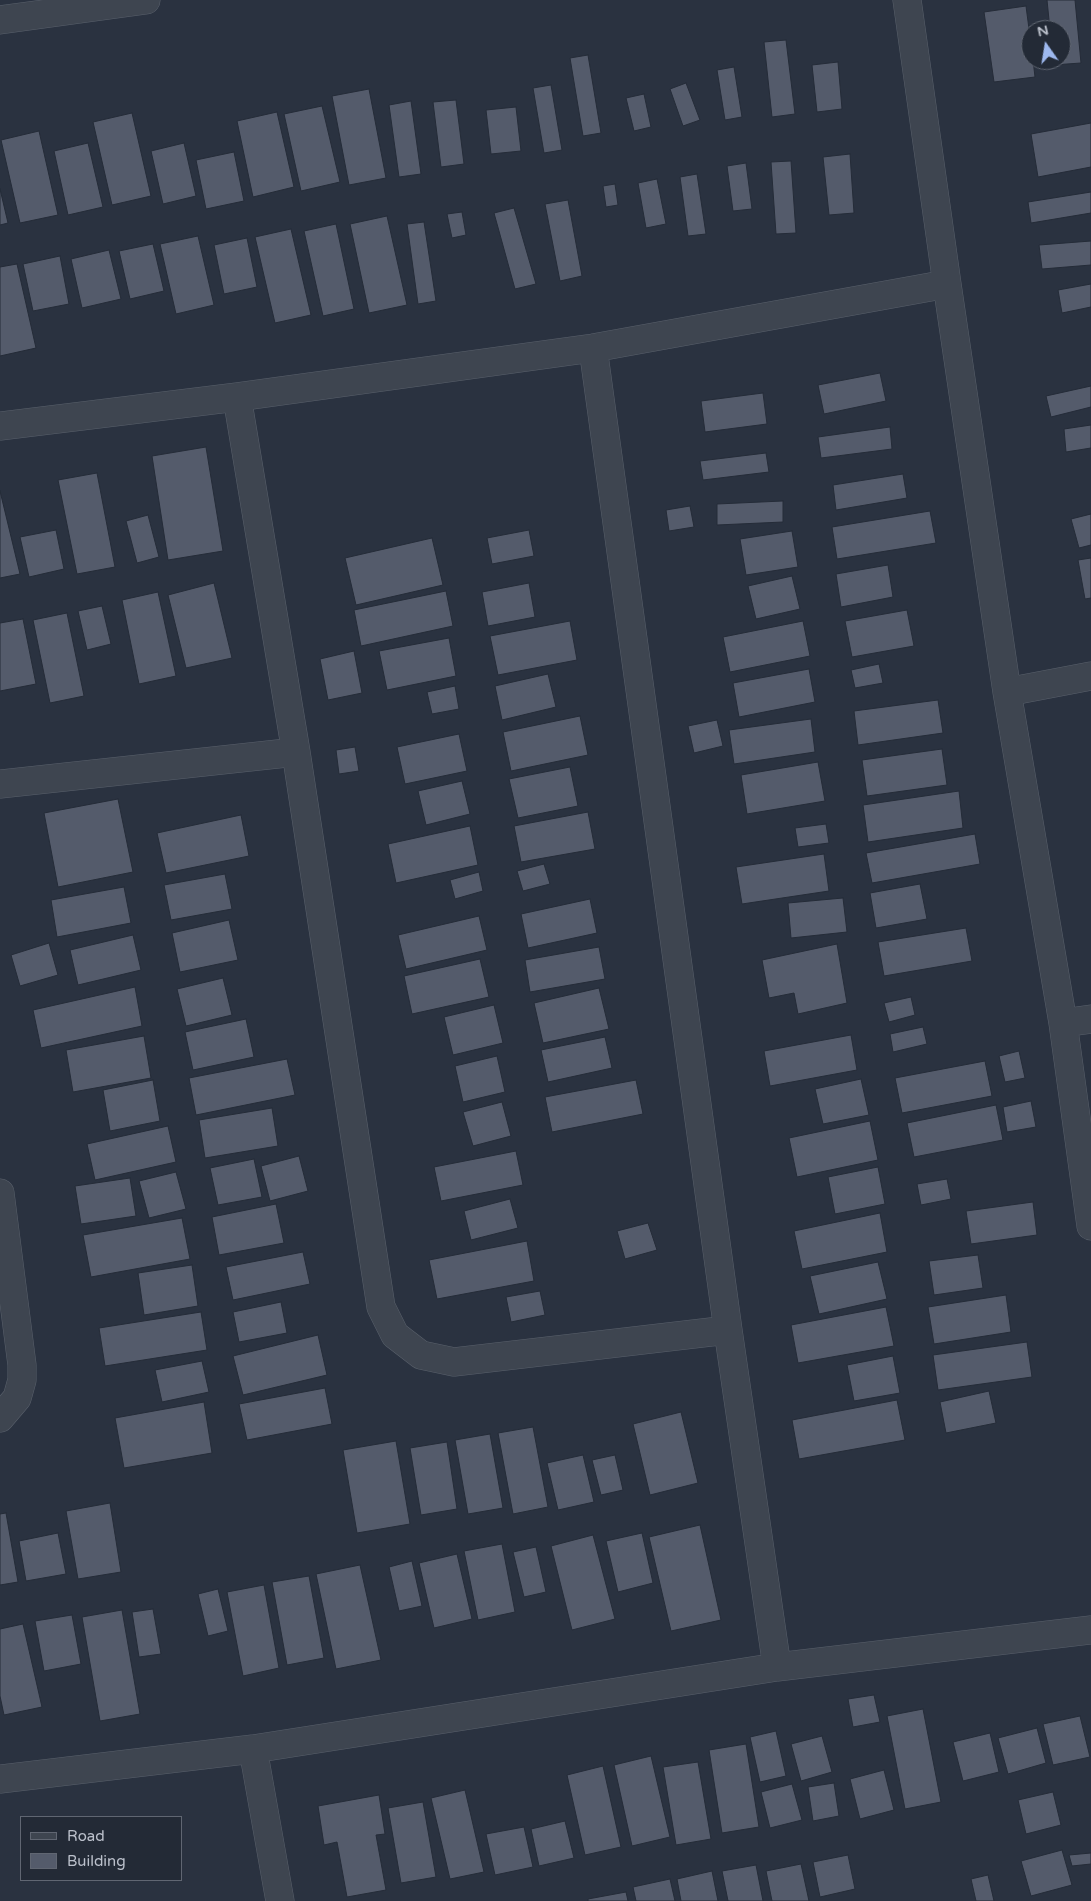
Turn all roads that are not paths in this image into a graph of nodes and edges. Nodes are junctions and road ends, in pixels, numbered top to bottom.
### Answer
1 (146, 0) edge
2 (907, 0) edge
3 (0, 20) edge
4 (947, 284) junction
5 (593, 348) junction
6 (237, 398) junction
7 (0, 426) edge
8 (1091, 676) edge
9 (1007, 692) junction
10 (296, 752) junction
11 (0, 784) edge
12 (1091, 1019) edge
13 (1063, 1023) junction
14 (0, 1193) edge
15 (1091, 1226) edge
16 (728, 1330) junction
17 (0, 1418) edge
18 (1091, 1630) edge
19 (777, 1667) junction
20 (253, 1749) junction
21 (0, 1779) edge
22 (280, 1901) edge

1 - 3 street
2 - 4 street
4 - 5 street
4 - 9 street
5 - 6 street
5 - 16 street
6 - 7 street
6 - 10 street
8 - 9 street
9 - 13 street
10 - 11 street
10 - 16 street
12 - 13 street
13 - 15 street
14 - 17 street
16 - 19 street
18 - 19 street
19 - 20 street
20 - 21 street
20 - 22 street

